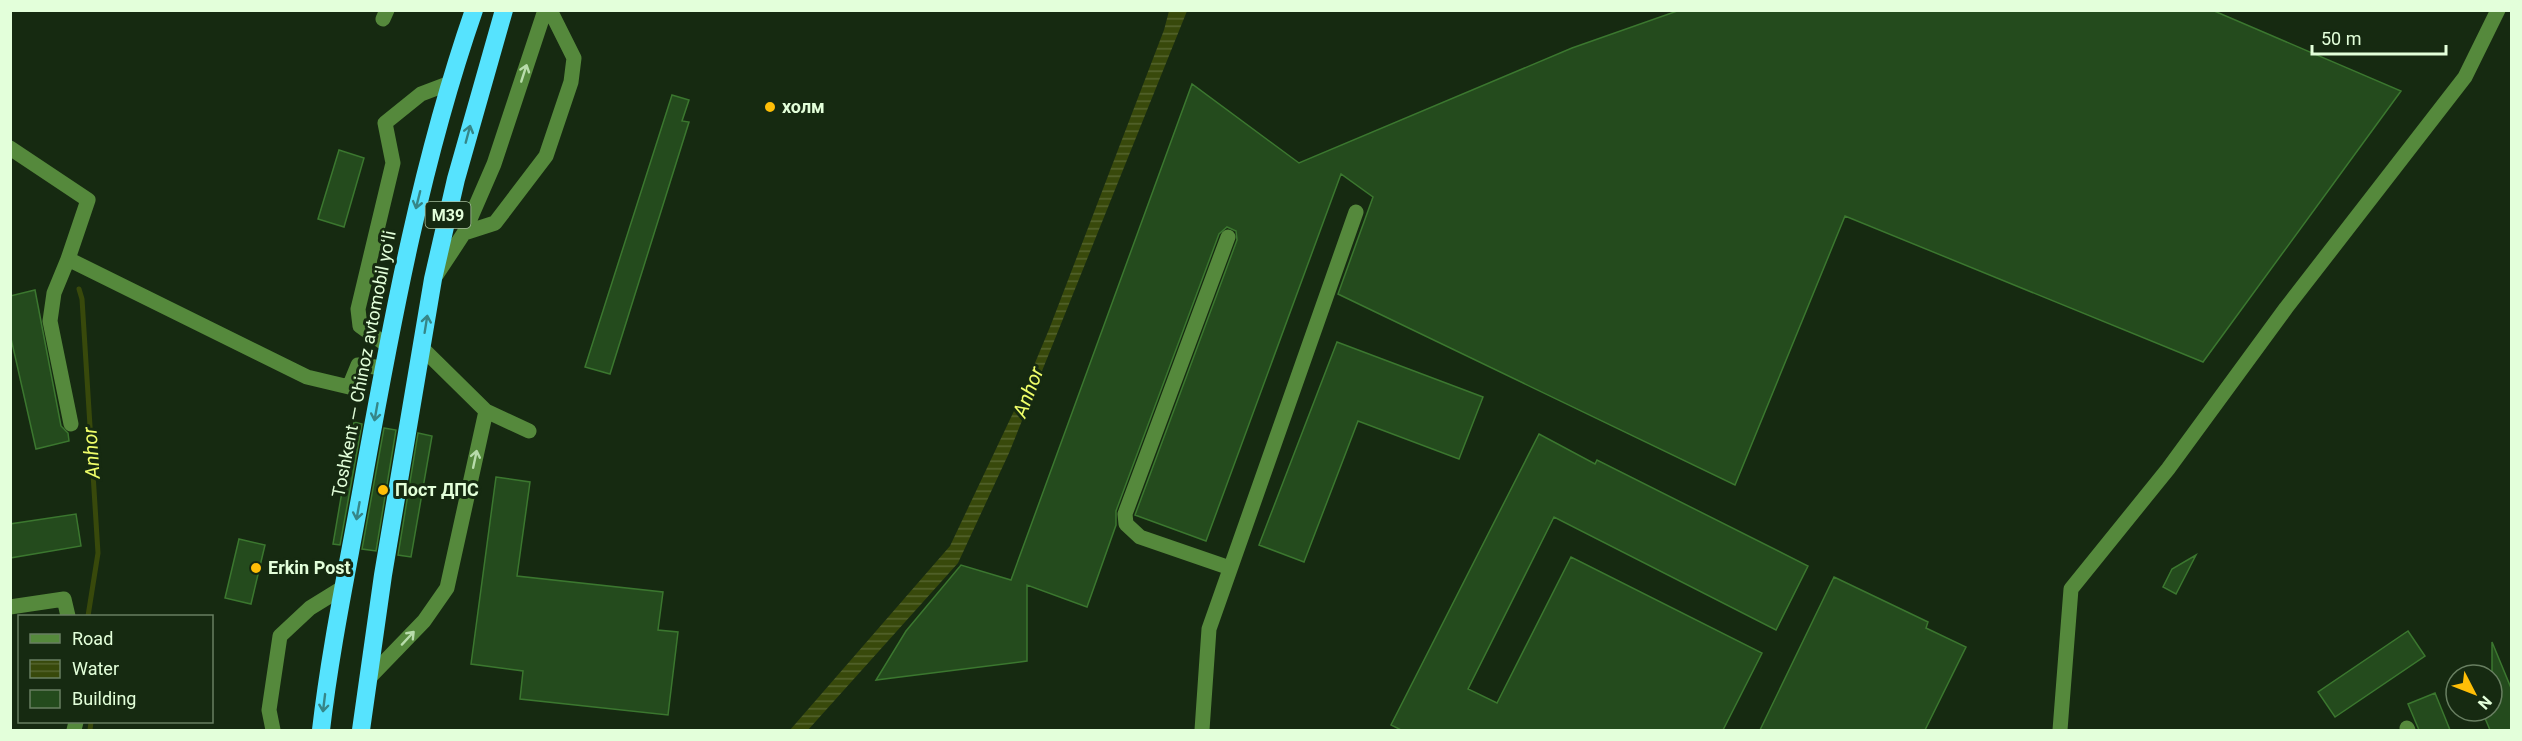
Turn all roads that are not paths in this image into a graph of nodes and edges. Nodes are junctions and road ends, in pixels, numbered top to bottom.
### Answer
1 (474, 10) edge
2 (504, 10) edge
3 (545, 10) edge
4 (550, 10) edge
5 (2498, 10) edge
6 (450, 83) junction
7 (10, 148) edge
8 (1356, 212) dead end
9 (464, 233) junction
10 (1228, 237) dead end
11 (68, 259) junction
12 (433, 279) junction
13 (388, 346) junction
14 (422, 348) junction
15 (384, 368) junction
16 (486, 411) junction
17 (71, 424) dead end
18 (529, 431) dead end
19 (1230, 568) junction
20 (344, 587) junction
21 (10, 607) edge
22 (68, 615) edge
23 (368, 680) junction
24 (273, 730) edge
25 (321, 730) edge
26 (361, 730) edge
27 (1202, 730) edge
28 (2060, 730) edge

1 - 6 highway, Toshkent — Chinoz avtomobil yoʻli / M39
12 -> 2 highway, M39
9 -> 3 street, M39
4 - 9 street
5 - 28 street
6 -> 13 highway, Toshkent — Chinoz avtomobil yoʻli / M39
6 - 13 street
7 - 11 street
8 - 19 street
9 - 12 street, M39
10 - 19 street
11 - 15 street
11 - 17 street
14 -> 12 highway, M39
13 - 15 highway, Toshkent — Chinoz avtomobil yoʻli / M39
14 - 16 street
14 - 23 highway, M39
15 -> 20 highway, Toshkent — Chinoz avtomobil yoʻli / M39
16 - 18 street
23 -> 16 street
19 - 27 street
20 - 24 street
20 -> 25 highway, Toshkent — Chinoz avtomobil yoʻli / M39
21 - 22 street
23 - 26 highway, M39

